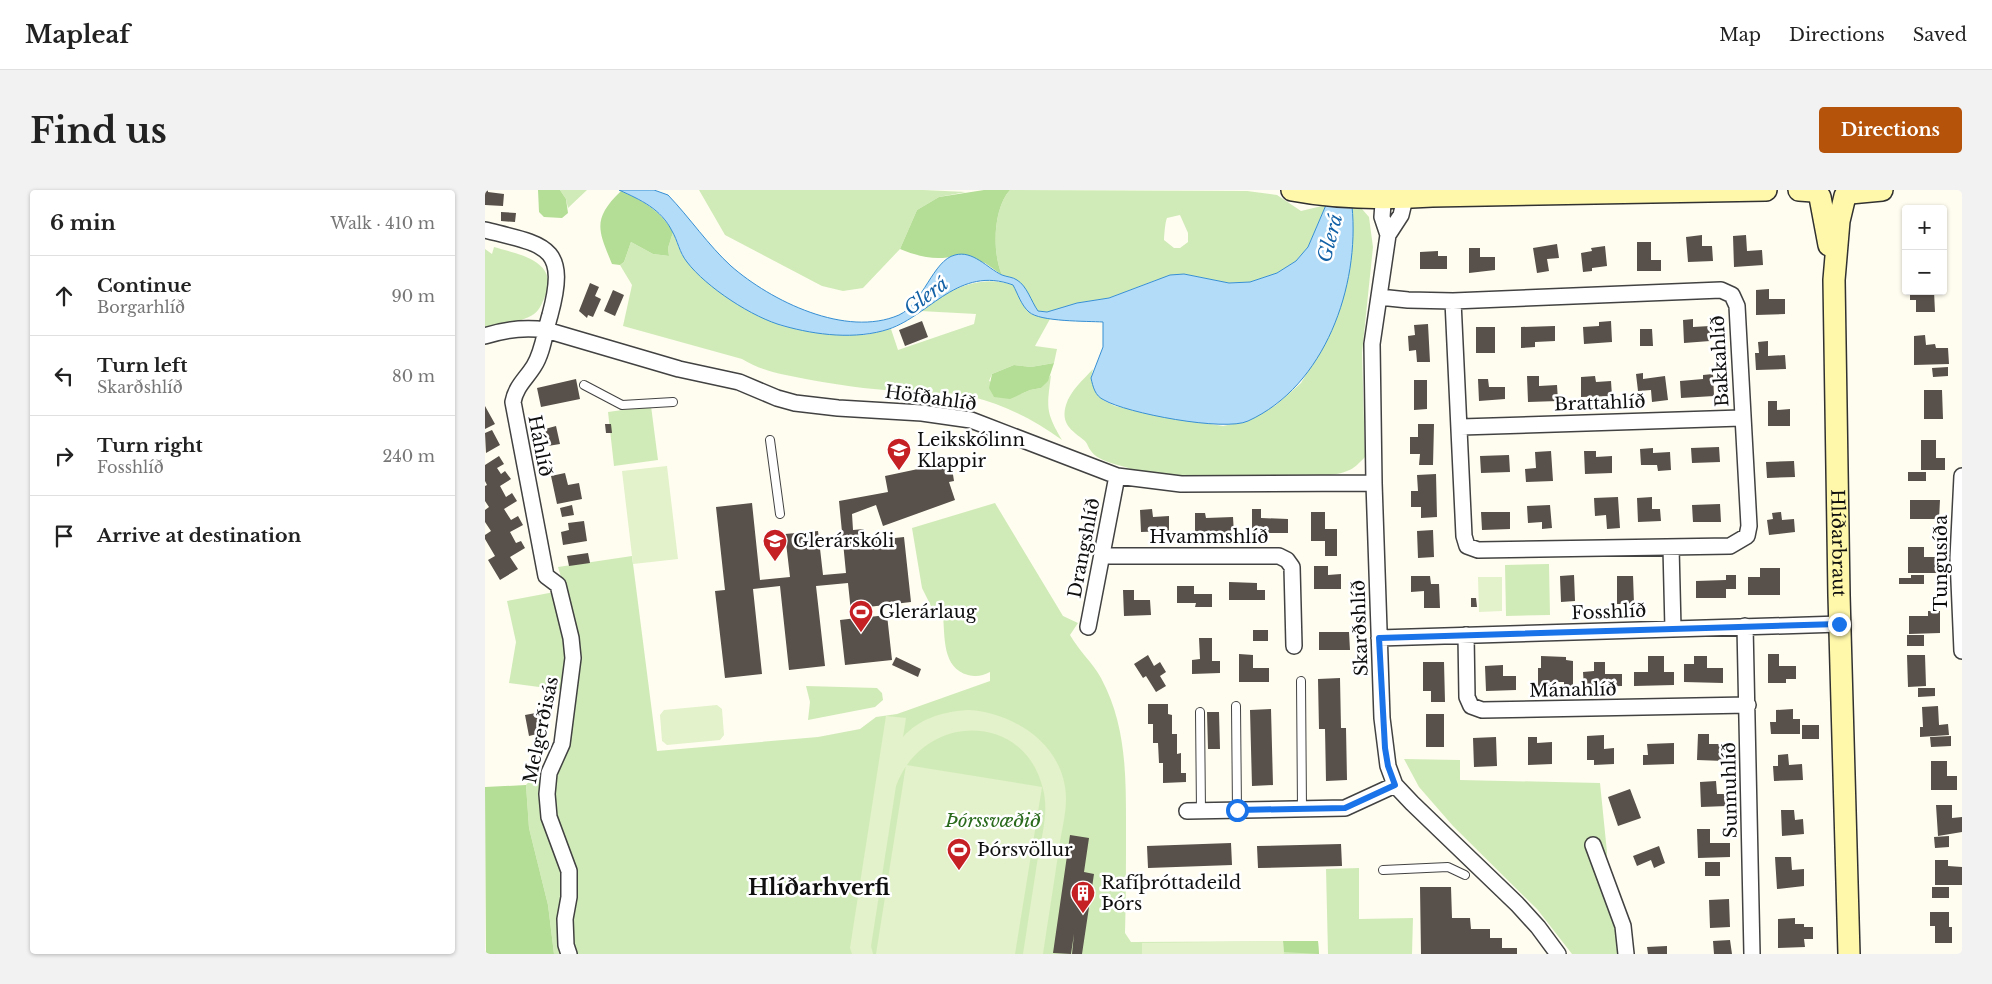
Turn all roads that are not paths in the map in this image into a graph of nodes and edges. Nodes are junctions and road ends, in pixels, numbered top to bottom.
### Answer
1 (1292, 190) edge
2 (1766, 190) edge
3 (1882, 190) edge
4 (1721, 191) edge
5 (1811, 192) edge
6 (1849, 193) edge
7 (1406, 194) edge
8 (1384, 195) edge
9 (485, 230) edge
10 (1388, 235) junction
11 (1834, 280) junction
12 (1379, 297) junction
13 (1453, 300) junction
14 (546, 330) junction
15 (485, 336) edge
16 (584, 385) dead end
17 (673, 402) dead end
18 (1741, 418) junction
19 (1461, 427) junction
20 (770, 440) dead end
21 (1117, 476) junction
22 (1962, 476) edge
23 (1374, 483) junction
24 (780, 514) dead end
25 (1671, 546) junction
26 (1102, 556) junction
27 (546, 576) joint
28 (1839, 624) junction
29 (1745, 626) junction
30 (1088, 627) dead end
31 (1673, 629) junction
32 (1466, 635) junction
33 (1379, 638) junction
34 (1294, 646) dead end
35 (1962, 651) edge
36 (1301, 681) dead end
37 (1748, 705) junction
38 (1236, 706) dead end
39 (1200, 712) dead end
40 (1395, 785) junction
41 (1302, 808) junction
42 (1237, 810) junction
43 (1194, 811) joint
44 (1593, 845) dead end
45 (1383, 870) dead end
46 (1465, 875) dead end
47 (569, 954) edge
48 (1558, 954) edge
49 (1626, 954) edge
50 (1752, 954) edge
51 (1849, 954) edge

1 - 8 main road
2 - 4 main road
3 - 6 main road
4 - 7 main road
5 - 6 main road
5 - 11 main road, Hlíðarbraut
6 - 11 main road, Hlíðarbraut
7 - 8 main road
7 - 10 street, Skarðshlíð
8 - 10 street, Skarðshlíð
9 - 14 street, Háhlíð
10 - 12 street, Skarðshlíð
11 - 28 main road, Hlíðarbraut
12 - 13 street, Bakkahlíð
12 - 23 street, Skarðshlíð
13 - 18 street, Bakkahlíð
13 - 19 street, Bakkahlíð
14 - 15 street, Höfðahlíð
14 - 21 street, Höfðahlíð
14 - 27 street, Háhlíð
16 - 17 lane
18 - 19 street, Brattahlíð
18 - 25 street, Bakkahlíð
19 - 25 street, Bakkahlíð
20 - 24 lane
21 - 23 street, Höfðahlíð
21 - 26 street, Drangshlíð
22 - 35 street, Tungusíða
23 - 33 street, Skarðshlíð
25 - 31 street
26 - 30 street, Drangshlíð
26 - 34 street, Hvammshlíð
27 - 47 street, Melgerðisás
28 - 29 street, Fosshlíð
28 - 51 main road, Hlíðarbraut
29 - 31 street, Fosshlíð
29 - 37 street, Sunnuhlíð
31 - 32 street, Fosshlíð
32 - 33 street, Fosshlíð
32 - 37 street, Mánahlíð
33 - 40 street, Skarðshlíð
36 - 41 lane
37 - 50 street, Sunnuhlíð
38 - 42 lane
39 - 43 lane
40 - 41 street
40 - 48 street, Skarðshlíð
41 - 42 street
42 - 43 street
44 - 49 street
45 - 46 lane

